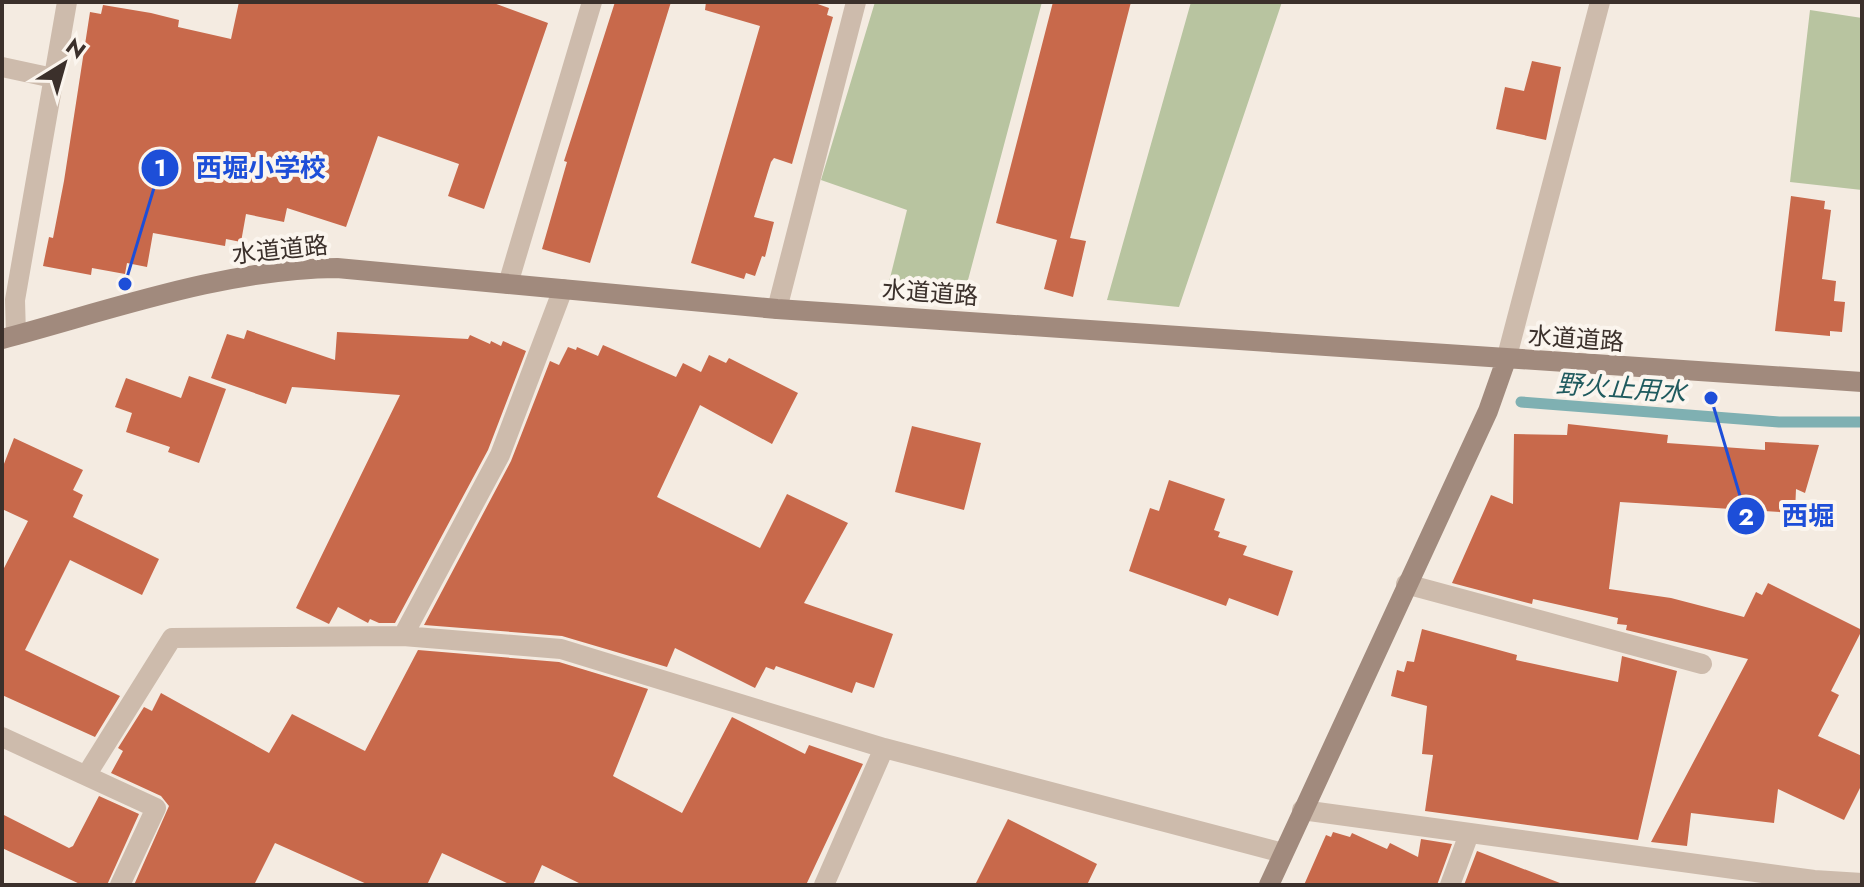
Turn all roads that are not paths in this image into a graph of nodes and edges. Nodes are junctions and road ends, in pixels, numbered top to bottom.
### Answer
1 (67, 2) edge
2 (592, 2) edge
3 (856, 2) edge
4 (1600, 2) edge
5 (2, 67) edge
6 (53, 78) junction
7 (508, 284) junction
8 (563, 289) junction
9 (777, 309) junction
10 (9, 337) edge
11 (1506, 360) junction
12 (1862, 382) edge
13 (1406, 584) junction
14 (403, 636) junction
15 (1702, 664) dead end
16 (2, 737) edge
17 (884, 748) junction
18 (87, 774) junction
19 (1302, 810) junction
20 (1469, 834) junction
21 (1283, 853) junction
22 (1862, 883) edge
23 (120, 885) edge
24 (824, 885) edge
25 (1269, 885) edge
26 (1450, 885) edge

1 - 6 street
2 - 7 street
3 - 9 street
4 - 11 street
5 - 6 street
6 - 10 street
7 - 8 street, 水道道路
7 - 10 street, 水道道路
8 - 9 street, 水道道路
8 - 14 street
9 - 11 street, 水道道路
11 - 12 street, 水道道路
11 - 13 street
13 - 15 street
13 - 19 street
14 - 17 street
14 - 18 street
16 - 18 street
17 - 21 street
17 - 24 street
18 - 23 street
19 - 20 street
19 - 21 street
20 - 22 street
20 - 26 street
21 - 25 street

